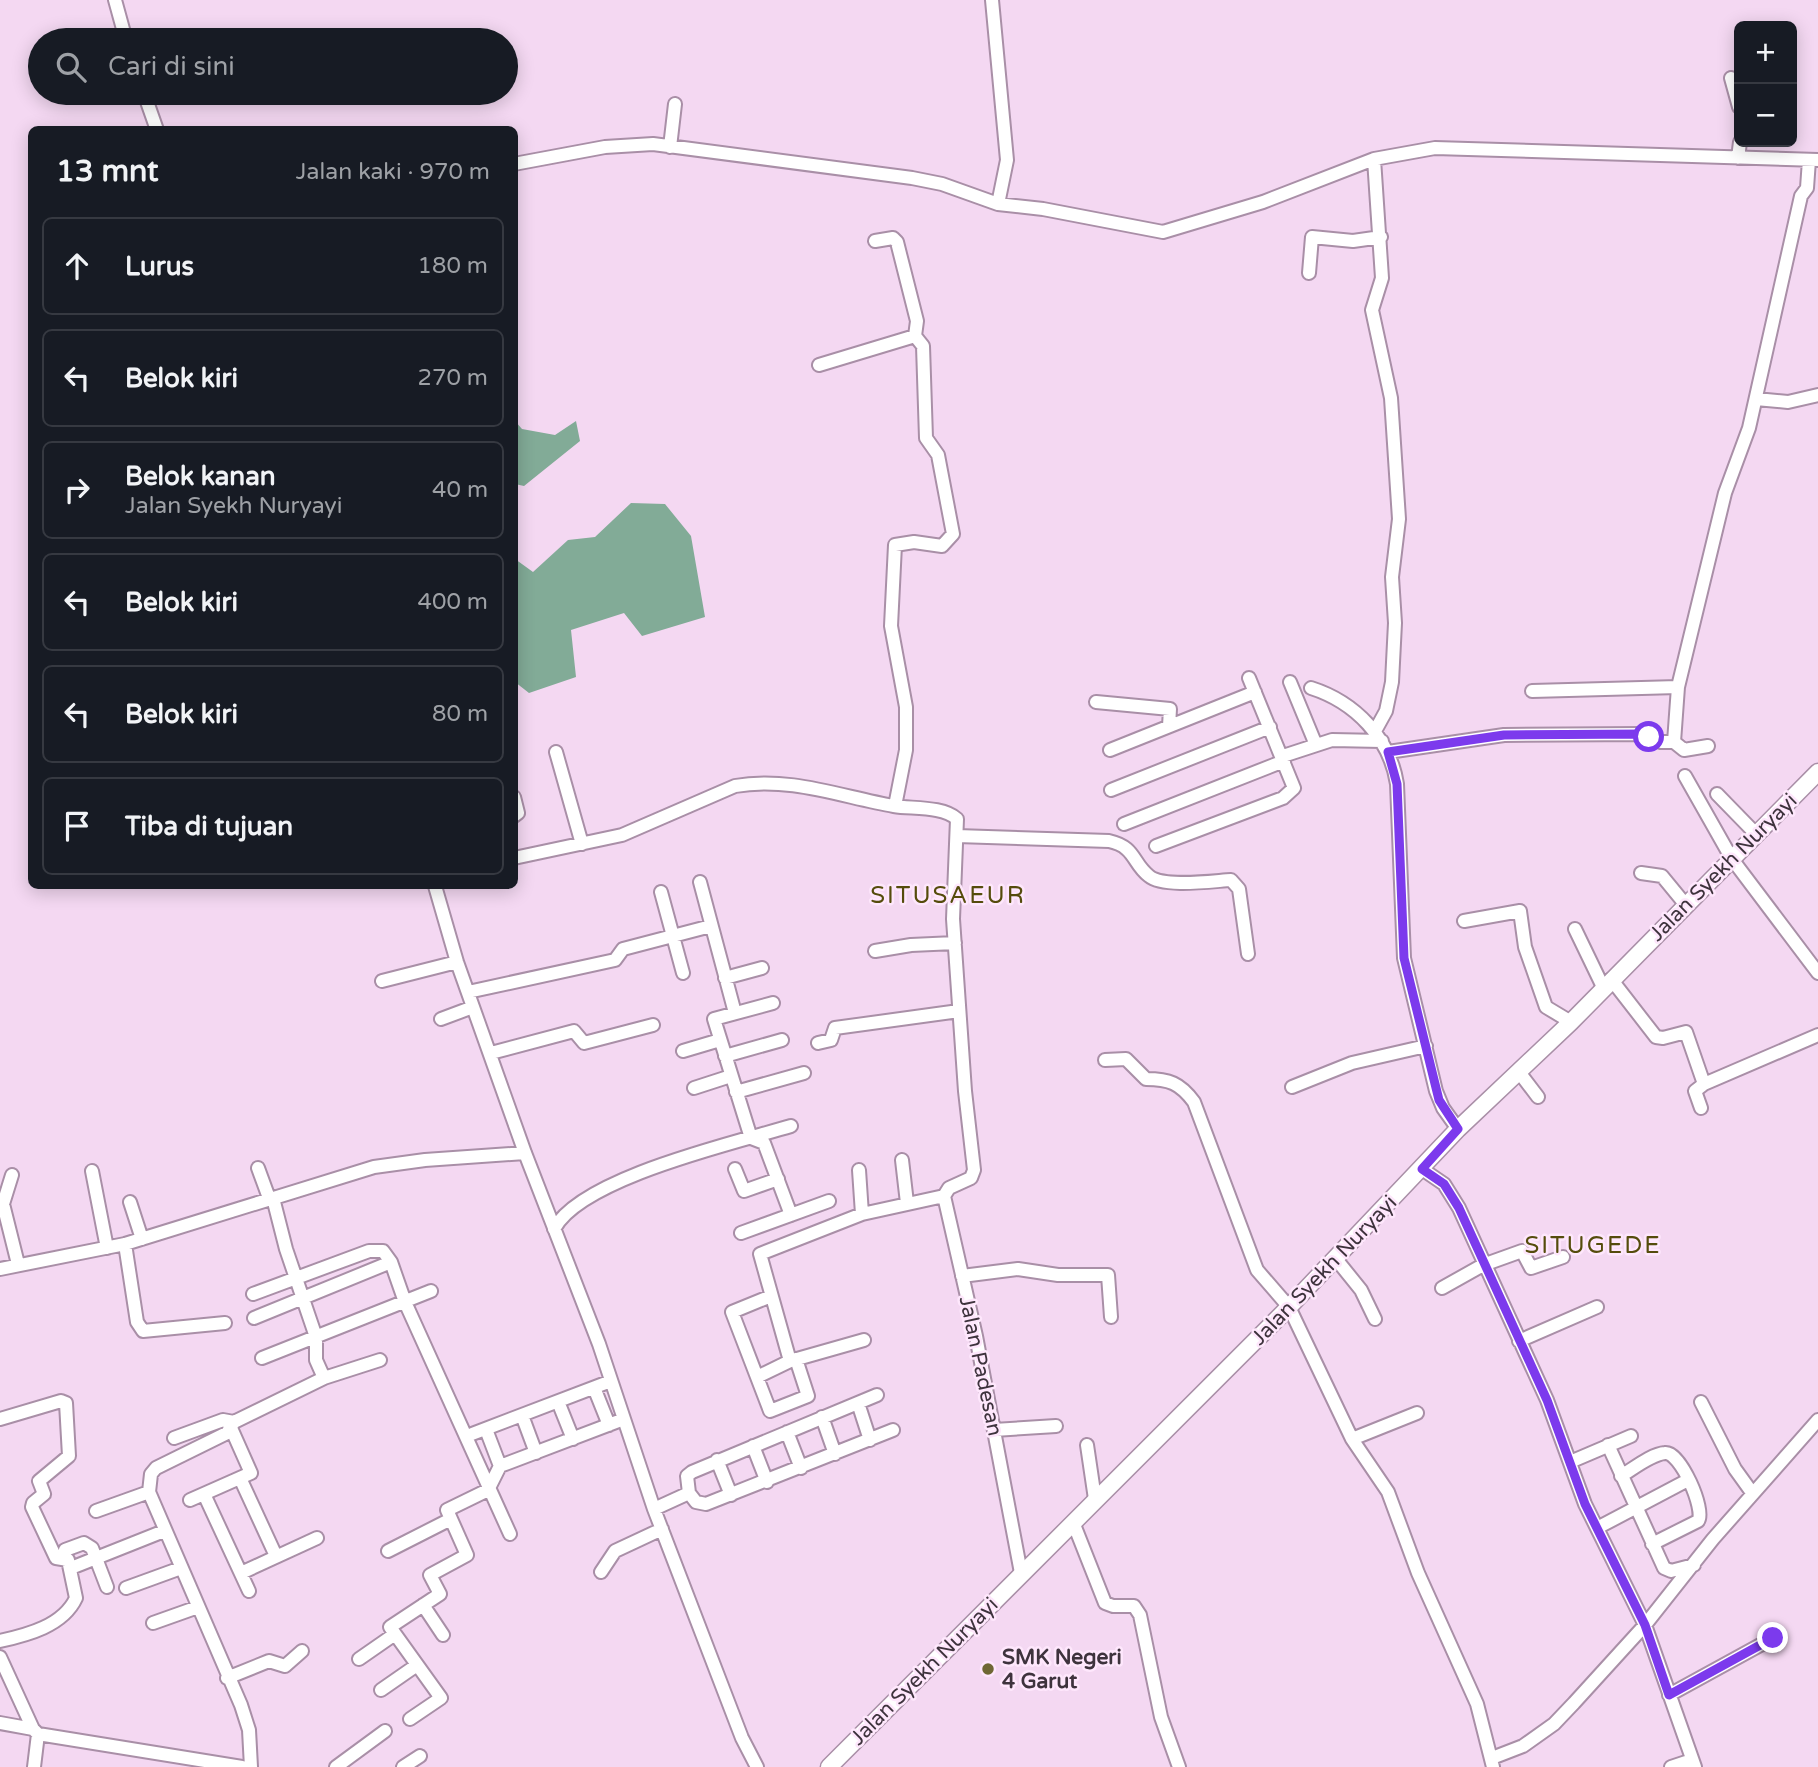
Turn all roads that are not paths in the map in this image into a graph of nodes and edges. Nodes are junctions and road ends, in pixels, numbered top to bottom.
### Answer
1 (115, 0) edge
2 (992, 0) edge
3 (123, 28) edge
4 (1731, 78) dead end
5 (1734, 89) edge
6 (675, 104) dead end
7 (149, 105) edge
8 (156, 126) edge
9 (670, 147) junction
10 (1739, 147) edge
11 (1738, 158) junction
12 (1374, 159) junction
13 (1814, 160) edge
14 (518, 163) edge
15 (998, 204) junction
16 (1381, 237) junction
17 (875, 241) dead end
18 (1309, 273) dead end
19 (915, 337) junction
20 (819, 365) dead end
21 (1818, 396) edge
22 (1756, 400) junction
23 (1249, 678) dead end
24 (1290, 682) dead end
25 (1678, 687) junction
26 (1311, 688) dead end
27 (1532, 691) dead end
28 (1255, 692) junction
29 (1096, 702) dead end
30 (1169, 726) junction
31 (1270, 727) junction
32 (1382, 741) junction
33 (1674, 742) junction
34 (1315, 745) junction
35 (1708, 746) dead end
36 (1110, 750) dead end
37 (556, 752) dead end
38 (1284, 759) junction
39 (1685, 776) dead end
40 (1815, 780) edge
41 (1111, 790) dead end
42 (1717, 794) dead end
43 (1727, 804) junction
44 (895, 806) junction
45 (1709, 818) junction
46 (1124, 824) dead end
47 (1756, 834) junction
48 (957, 836) junction
49 (582, 844) junction
50 (1156, 846) dead end
51 (518, 858) edge
52 (1732, 859) junction
53 (1641, 873) dead end
54 (700, 882) dead end
55 (437, 889) edge
56 (661, 892) dead end
57 (1685, 904) junction
58 (1464, 921) dead end
59 (711, 926) junction
60 (1576, 929) dead end
61 (674, 936) junction
62 (955, 943) junction
63 (875, 951) dead end
64 (1248, 954) dead end
65 (457, 962) junction
66 (762, 968) dead end
67 (683, 973) dead end
68 (1818, 973) edge
69 (725, 978) junction
70 (382, 981) dead end
71 (1607, 983) junction
72 (468, 992) junction
73 (773, 1003) dead end
74 (473, 1007) junction
75 (959, 1011) junction
76 (735, 1013) junction
77 (441, 1019) dead end
78 (1571, 1022) junction
79 (653, 1025) dead end
80 (1818, 1035) edge
81 (720, 1040) junction
82 (782, 1040) dead end
83 (818, 1043) dead end
84 (1426, 1045) junction
85 (683, 1051) dead end
86 (491, 1054) junction
87 (725, 1056) junction
88 (1105, 1060) dead end
89 (1520, 1072) junction
90 (804, 1073) dead end
91 (732, 1076) junction
92 (1704, 1084) junction
93 (1292, 1087) dead end
94 (694, 1088) dead end
95 (736, 1092) junction
96 (1538, 1097) dead end
97 (1701, 1108) dead end
98 (791, 1126) dead end
99 (1458, 1129) junction
100 (751, 1139) junction
101 (525, 1153) junction
102 (902, 1160) dead end
103 (258, 1168) dead end
104 (735, 1169) dead end
105 (1422, 1169) junction
106 (859, 1170) dead end
107 (92, 1171) dead end
108 (12, 1175) dead end
109 (778, 1179) junction
110 (944, 1196) junction
111 (271, 1198) junction
112 (829, 1201) dead end
113 (130, 1202) dead end
114 (907, 1203) junction
115 (862, 1214) junction
116 (791, 1215) junction
117 (554, 1229) junction
118 (741, 1233) dead end
119 (142, 1239) junction
120 (125, 1244) junction
121 (107, 1248) junction
122 (1563, 1257) dead end
123 (1336, 1259) junction
124 (391, 1262) junction
125 (18, 1264) junction
126 (1483, 1265) junction
127 (0, 1269) edge
128 (962, 1276) junction
129 (296, 1279) junction
130 (1442, 1288) dead end
131 (431, 1291) dead end
132 (253, 1294) dead end
133 (771, 1296) junction
134 (302, 1297) junction
135 (405, 1302) junction
136 (1289, 1307) junction
137 (1597, 1307) dead end
138 (1111, 1317) dead end
139 (254, 1318) dead end
140 (1375, 1319) dead end
141 (225, 1323) dead end
142 (316, 1336) junction
143 (864, 1340) dead end
144 (1519, 1341) junction
145 (262, 1358) dead end
146 (380, 1360) dead end
147 (793, 1360) junction
148 (757, 1377) junction
149 (324, 1378) junction
150 (611, 1381) junction
151 (595, 1390) dead end
152 (877, 1395) dead end
153 (1701, 1402) dead end
154 (858, 1403) junction
155 (559, 1404) dead end
156 (1418, 1413) dead end
157 (822, 1417) junction
158 (523, 1418) dead end
159 (0, 1419) edge
160 (624, 1419) junction
161 (1818, 1420) edge
162 (233, 1425) junction
163 (608, 1425) junction
164 (1056, 1426) dead end
165 (893, 1430) dead end
166 (994, 1430) junction
167 (486, 1432) dead end
168 (787, 1432) junction
169 (472, 1434) dead end
170 (1631, 1436) dead end
171 (174, 1438) dead end
172 (573, 1438) junction
173 (1352, 1439) junction
174 (870, 1440) junction
175 (1087, 1445) dead end
176 (1608, 1445) junction
177 (753, 1446) junction
178 (536, 1452) junction
179 (835, 1454) junction
180 (717, 1460) junction
181 (1570, 1462) junction
182 (500, 1466) junction
183 (801, 1468) junction
184 (1621, 1476) junction
185 (240, 1478) junction
186 (1688, 1480) junction
187 (767, 1482) junction
188 (488, 1490) junction
189 (149, 1492) junction
190 (689, 1493) junction
191 (204, 1494) junction
192 (1753, 1494) junction
193 (731, 1495) junction
194 (1095, 1499) junction
195 (190, 1500) dead end
196 (654, 1508) junction
197 (1635, 1510) junction
198 (96, 1511) dead end
199 (451, 1519) junction
200 (1073, 1521) junction
201 (1597, 1528) junction
202 (662, 1529) junction
203 (164, 1531) junction
204 (510, 1534) dead end
205 (317, 1538) dead end
206 (1652, 1544) junction
207 (65, 1550) dead end
208 (388, 1551) dead end
209 (276, 1556) junction
210 (97, 1557) junction
211 (1694, 1565) junction
212 (71, 1567) junction
213 (181, 1568) junction
214 (601, 1572) dead end
215 (241, 1573) junction
216 (1021, 1573) junction
217 (107, 1587) dead end
218 (126, 1588) dead end
219 (249, 1591) dead end
220 (424, 1605) junction
221 (198, 1607) junction
222 (153, 1623) dead end
223 (1645, 1625) junction
224 (395, 1634) junction
225 (443, 1635) dead end
226 (1773, 1638) dead end
227 (0, 1641) edge
228 (303, 1651) dead end
229 (0, 1657) edge
230 (359, 1658) dead end
231 (417, 1665) junction
232 (227, 1678) junction
233 (381, 1690) dead end
234 (1669, 1695) junction
235 (410, 1719) dead end
236 (0, 1723) edge
237 (36, 1731) junction
238 (386, 1731) dead end
239 (420, 1756) dead end
240 (1492, 1763) edge
241 (1694, 1764) edge
242 (34, 1767) edge
243 (242, 1767) edge
244 (251, 1767) edge
245 (336, 1767) edge
246 (403, 1767) edge
247 (757, 1767) edge
248 (829, 1767) edge
249 (1179, 1767) edge
250 (1671, 1767) edge

1 - 3 street
2 - 15 street
4 - 5 street
6 - 9 street
7 - 8 street
9 - 14 street
9 - 15 street
10 - 11 street
11 - 12 street
11 - 13 street
12 - 15 street
12 - 16 street
13 - 22 street
16 - 18 street
16 - 32 street
17 - 19 street
19 - 20 street
19 - 44 street
21 - 22 street
22 - 25 street
23 - 28 street
24 - 34 street
25 - 27 street
25 - 33 street
26 - 32 street
28 - 30 street
28 - 31 street
29 - 30 street
30 - 36 street
31 - 38 street
31 - 41 street
32 - 33 street
32 - 34 street
32 - 84 street
33 - 35 street
34 - 38 street
37 - 49 street
38 - 46 street
38 - 50 street
39 - 45 street
40 - 47 main road, Jalan Syekh Nuryayi
42 - 43 street
43 - 45 street
43 - 47 street
44 - 48 street
44 - 49 street
45 - 52 street
47 - 52 main road, Jalan Syekh Nuryayi
48 - 62 street
48 - 64 street
49 - 51 street
52 - 57 main road, Jalan Syekh Nuryayi
52 - 68 street
53 - 57 street
54 - 59 street
55 - 65 street
56 - 61 street
57 - 71 main road, Jalan Syekh Nuryayi
58 - 78 street
59 - 61 street
59 - 69 street
60 - 71 street
61 - 67 street
61 - 72 street
62 - 63 street
62 - 75 street
65 - 70 street
65 - 72 street
66 - 69 street
69 - 76 street
71 - 78 main road, Jalan Syekh Nuryayi
71 - 92 street
72 - 74 street
73 - 76 street
74 - 77 street
74 - 86 street
75 - 83 street
75 - 110 street
76 - 81 street
78 - 89 main road, Jalan Syekh Nuryayi
79 - 86 street
80 - 92 street
81 - 85 street
81 - 87 street
82 - 87 street
84 - 93 street
84 - 99 street
86 - 101 street
87 - 91 street
88 - 136 street
89 - 96 street
89 - 99 main road, Jalan Syekh Nuryayi
90 - 95 street
91 - 94 street
91 - 95 street
92 - 97 street
95 - 100 street
98 - 100 street
99 - 105 main road, Jalan Syekh Nuryayi
100 - 109 street
100 - 117 street
101 - 111 street
101 - 117 street
102 - 114 street
103 - 111 street
104 - 109 street
105 - 123 main road, Jalan Syekh Nuryayi
105 - 126 street
106 - 115 street
107 - 121 street
108 - 125 street
109 - 116 street
110 - 114 street
110 - 128 street, Jalan Padesan
111 - 119 street
111 - 129 street
112 - 116 street
113 - 119 street
114 - 115 street
115 - 133 street
116 - 118 street
117 - 150 street
119 - 120 street
120 - 121 street
120 - 141 street
121 - 125 street
122 - 126 street
123 - 136 main road, Jalan Syekh Nuryayi
123 - 140 street
124 - 129 street
124 - 134 street
124 - 135 street
125 - 127 street
126 - 130 street
126 - 144 street
128 - 138 street
128 - 166 street, Jalan Padesan
129 - 132 street
129 - 134 street
131 - 135 street
133 - 147 street
133 - 148 street
134 - 139 street
134 - 142 street
135 - 142 street
135 - 188 street
136 - 173 street
136 - 194 main road, Jalan Syekh Nuryayi
137 - 144 street
142 - 145 street
142 - 149 street
143 - 147 street
144 - 181 street
146 - 149 street
147 - 148 street
147 - 148 street
149 - 162 street
150 - 160 street
150 - 169 street
151 - 163 street
152 - 154 street
153 - 192 street
154 - 157 street
154 - 174 street
155 - 172 street
156 - 173 street
157 - 168 street
157 - 179 street
158 - 178 street
159 - 212 street
160 - 163 street
160 - 196 street
161 - 192 street
162 - 171 street
162 - 185 street
162 - 189 street
163 - 172 street
164 - 166 street
165 - 174 street
166 - 216 street, Jalan Padesan
167 - 182 street
168 - 177 street
168 - 183 street
170 - 176 street
172 - 178 street
173 - 240 street
174 - 179 street
175 - 194 street
176 - 181 street
176 - 184 street
177 - 180 street
177 - 187 street
178 - 182 street
179 - 183 street
180 - 190 street
180 - 193 street
181 - 201 street
182 - 188 street
183 - 187 street
184 - 186 street
184 - 197 street
185 - 191 street
185 - 209 street
186 - 197 street
186 - 206 street
187 - 193 street
188 - 199 street
188 - 204 street
189 - 198 street
189 - 203 street
190 - 193 street
190 - 196 street
191 - 195 street
191 - 215 street
192 - 211 street
194 - 200 main road, Jalan Syekh Nuryayi
196 - 202 street
197 - 201 street
197 - 206 street
199 - 208 street
199 - 220 street
200 - 216 main road, Jalan Syekh Nuryayi
200 - 249 street
201 - 223 street
202 - 214 street
202 - 247 street
203 - 210 street
203 - 213 street
205 - 209 street
206 - 211 street
207 - 210 street
209 - 215 street
210 - 212 street
210 - 217 street
211 - 223 street
212 - 227 street
213 - 218 street
213 - 221 street
215 - 219 street
216 - 248 main road, Jalan Syekh Nuryayi
220 - 224 street
220 - 225 street
221 - 222 street
221 - 232 street
223 - 234 street
223 - 240 street
224 - 230 street
224 - 231 street
226 - 234 street
228 - 232 street
229 - 237 street
231 - 233 street
231 - 235 street
232 - 244 street
234 - 241 street
236 - 237 street
237 - 242 street
237 - 243 street
238 - 245 street
239 - 246 street
241 - 250 street

